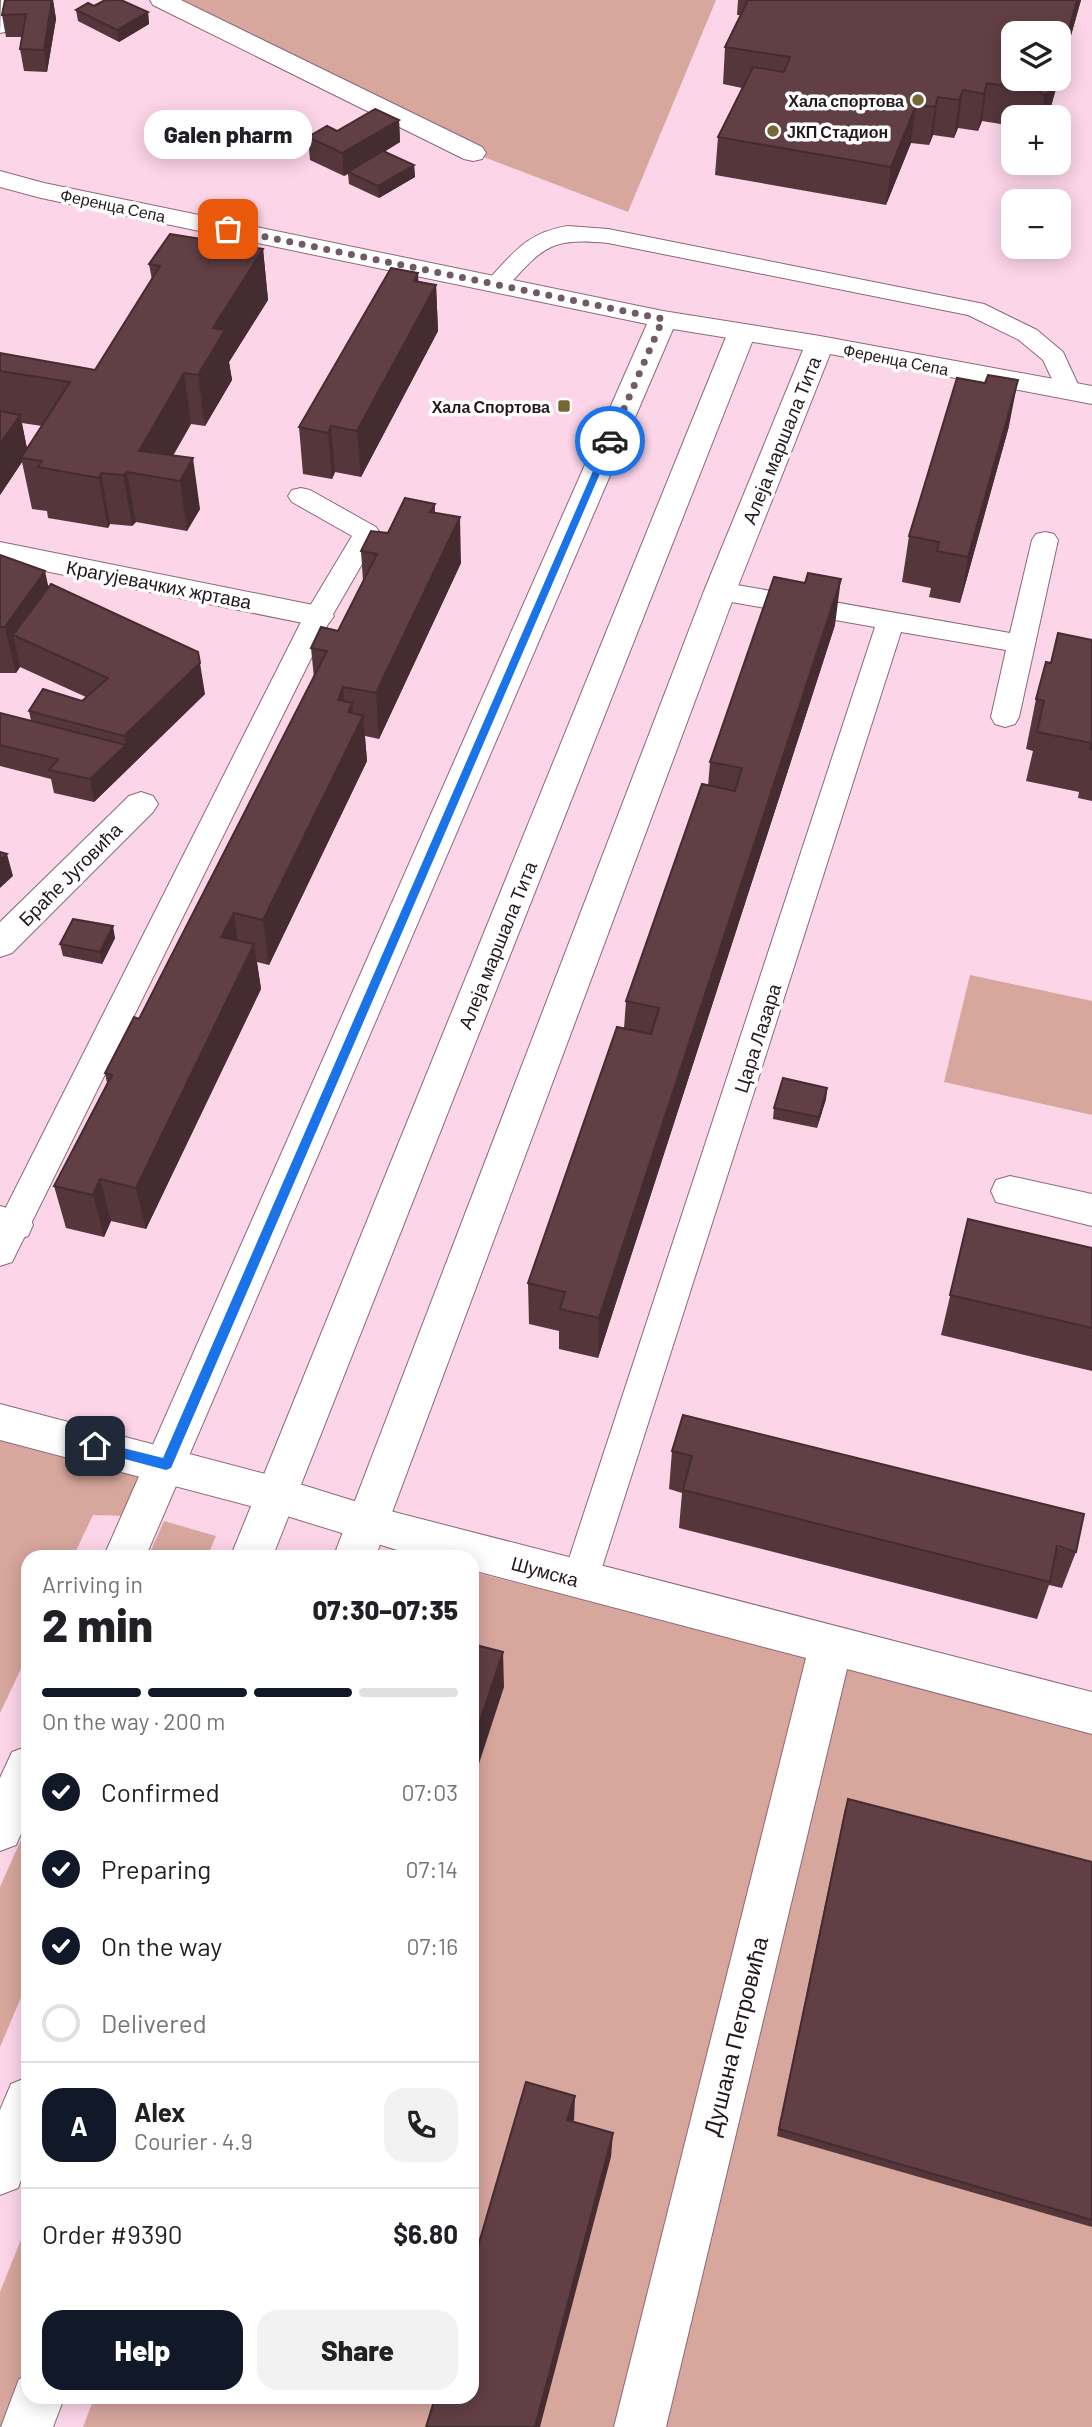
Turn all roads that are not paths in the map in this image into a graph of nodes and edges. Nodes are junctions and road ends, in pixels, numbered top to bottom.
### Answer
1 (13, 0) edge
2 (162, 0) edge
3 (0, 26) edge
4 (473, 153) dead end
5 (0, 179) edge
6 (496, 285) junction
7 (663, 319) junction
8 (742, 332) junction
9 (820, 344) junction
10 (1081, 393) edge
11 (301, 496) dead end
12 (1045, 540) dead end
13 (0, 552) edge
14 (720, 591) junction
15 (318, 616) junction
16 (891, 621) junction
17 (1022, 644) junction
18 (1005, 717) dead end
19 (141, 804) dead end
20 (0, 944) edge
21 (1010, 1191) dead end
22 (1092, 1210) edge
23 (4, 1233) edge
24 (0, 1422) edge
25 (166, 1464) junction
26 (277, 1494) junction
27 (361, 1541) edge
28 (128, 1550) edge
29 (254, 1550) edge
30 (412, 1550) edge
31 (479, 1562) edge
32 (580, 1580) junction
33 (831, 1645) junction
34 (1092, 1713) edge
35 (21, 1782) edge
36 (0, 1829) edge
37 (21, 2118) edge
38 (0, 2170) edge
39 (36, 2404) edge
40 (27, 2427) edge
41 (640, 2427) edge

1 - 3 street
2 - 4 street
5 - 6 street, Ференца Сепа
6 - 7 street, Ференца Сепа
6 - 10 lane
7 - 8 street, Ференца Сепа
7 - 25 street
8 - 9 street, Ференца Сепа
8 - 26 street, Алеја маршала Тита
9 - 10 street, Ференца Сепа
9 - 14 street, Алеја маршала Тита
11 - 15 lane
12 - 17 lane
13 - 15 street, Крагујевачких жртава
14 - 16 lane
14 - 27 street, Алеја маршала Тита
15 - 23 lane
16 - 17 lane
16 - 32 lane, Цара Лазара
17 - 18 lane
19 - 20 street, Браће Југовића
21 - 22 street
24 - 25 street, Шумска
25 - 26 street, Шумска
25 - 28 street
26 - 27 street, Шумска
26 - 29 street, Алеја маршала Тита
27 - 30 street, Шумска
31 - 32 street, Шумска
32 - 33 street, Шумска
33 - 34 street, Шумска
33 - 41 street, Душана Петровића
35 - 36 street
37 - 38 street
39 - 40 street

